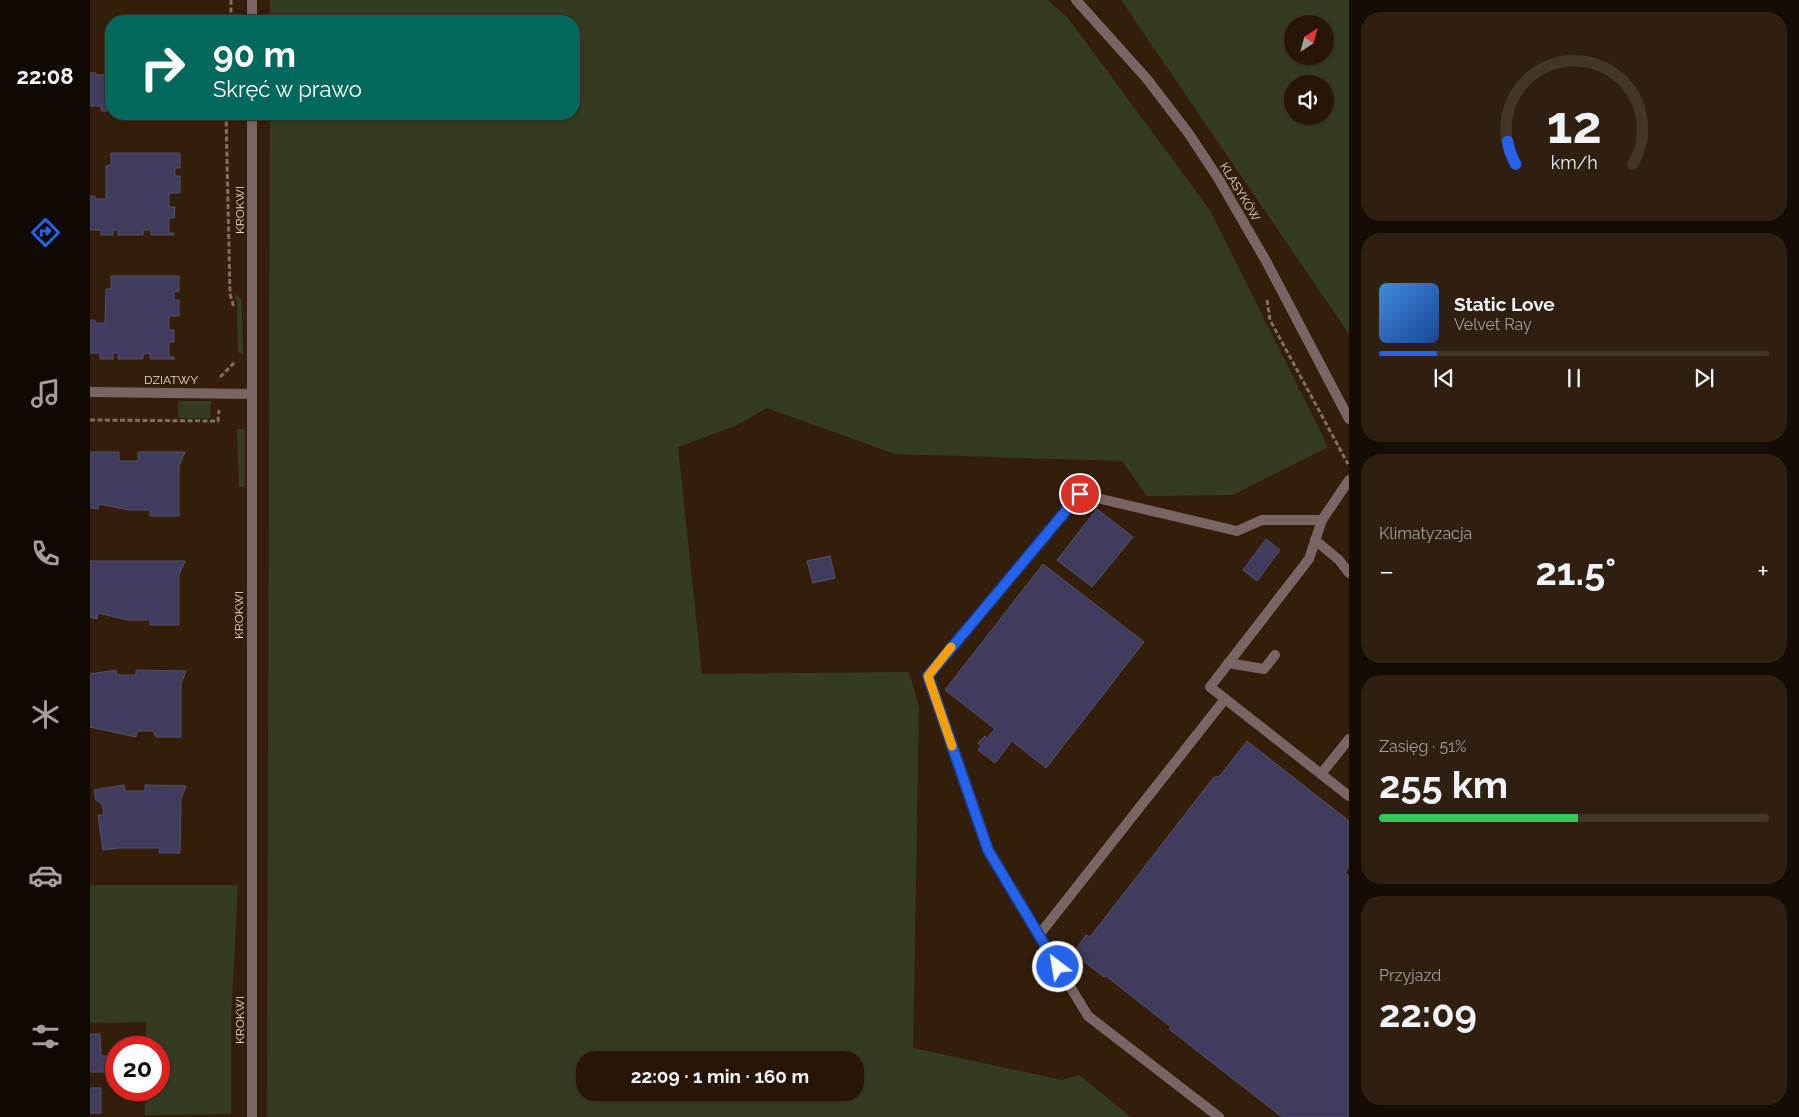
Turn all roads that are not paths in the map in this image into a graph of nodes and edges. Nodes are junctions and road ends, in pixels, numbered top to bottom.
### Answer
1 (252, 0) edge
2 (1076, 0) edge
3 (252, 15) edge
4 (252, 120) edge
5 (90, 392) edge
6 (252, 394) junction
7 (1349, 420) edge
8 (1349, 480) edge
9 (1322, 520) junction
10 (1316, 540) junction
11 (1349, 573) edge
12 (1275, 655) dead end
13 (1228, 663) junction
14 (1225, 699) junction
15 (1349, 739) edge
16 (1321, 774) junction
17 (1349, 796) edge
18 (1039, 935) junction
19 (252, 1117) edge
20 (1219, 1117) edge

1 - 3 street
2 - 7 street, KLASYKÓW
4 - 6 street, KROKWI
5 - 6 street, DZIATWY
6 - 19 street, KROKWI
8 - 9 street
9 - 10 street
9 - 18 street
10 - 11 street
10 - 13 street
12 - 13 street
13 - 14 street
14 - 16 street
14 - 18 street
15 - 16 street
16 - 17 street
18 - 20 street

